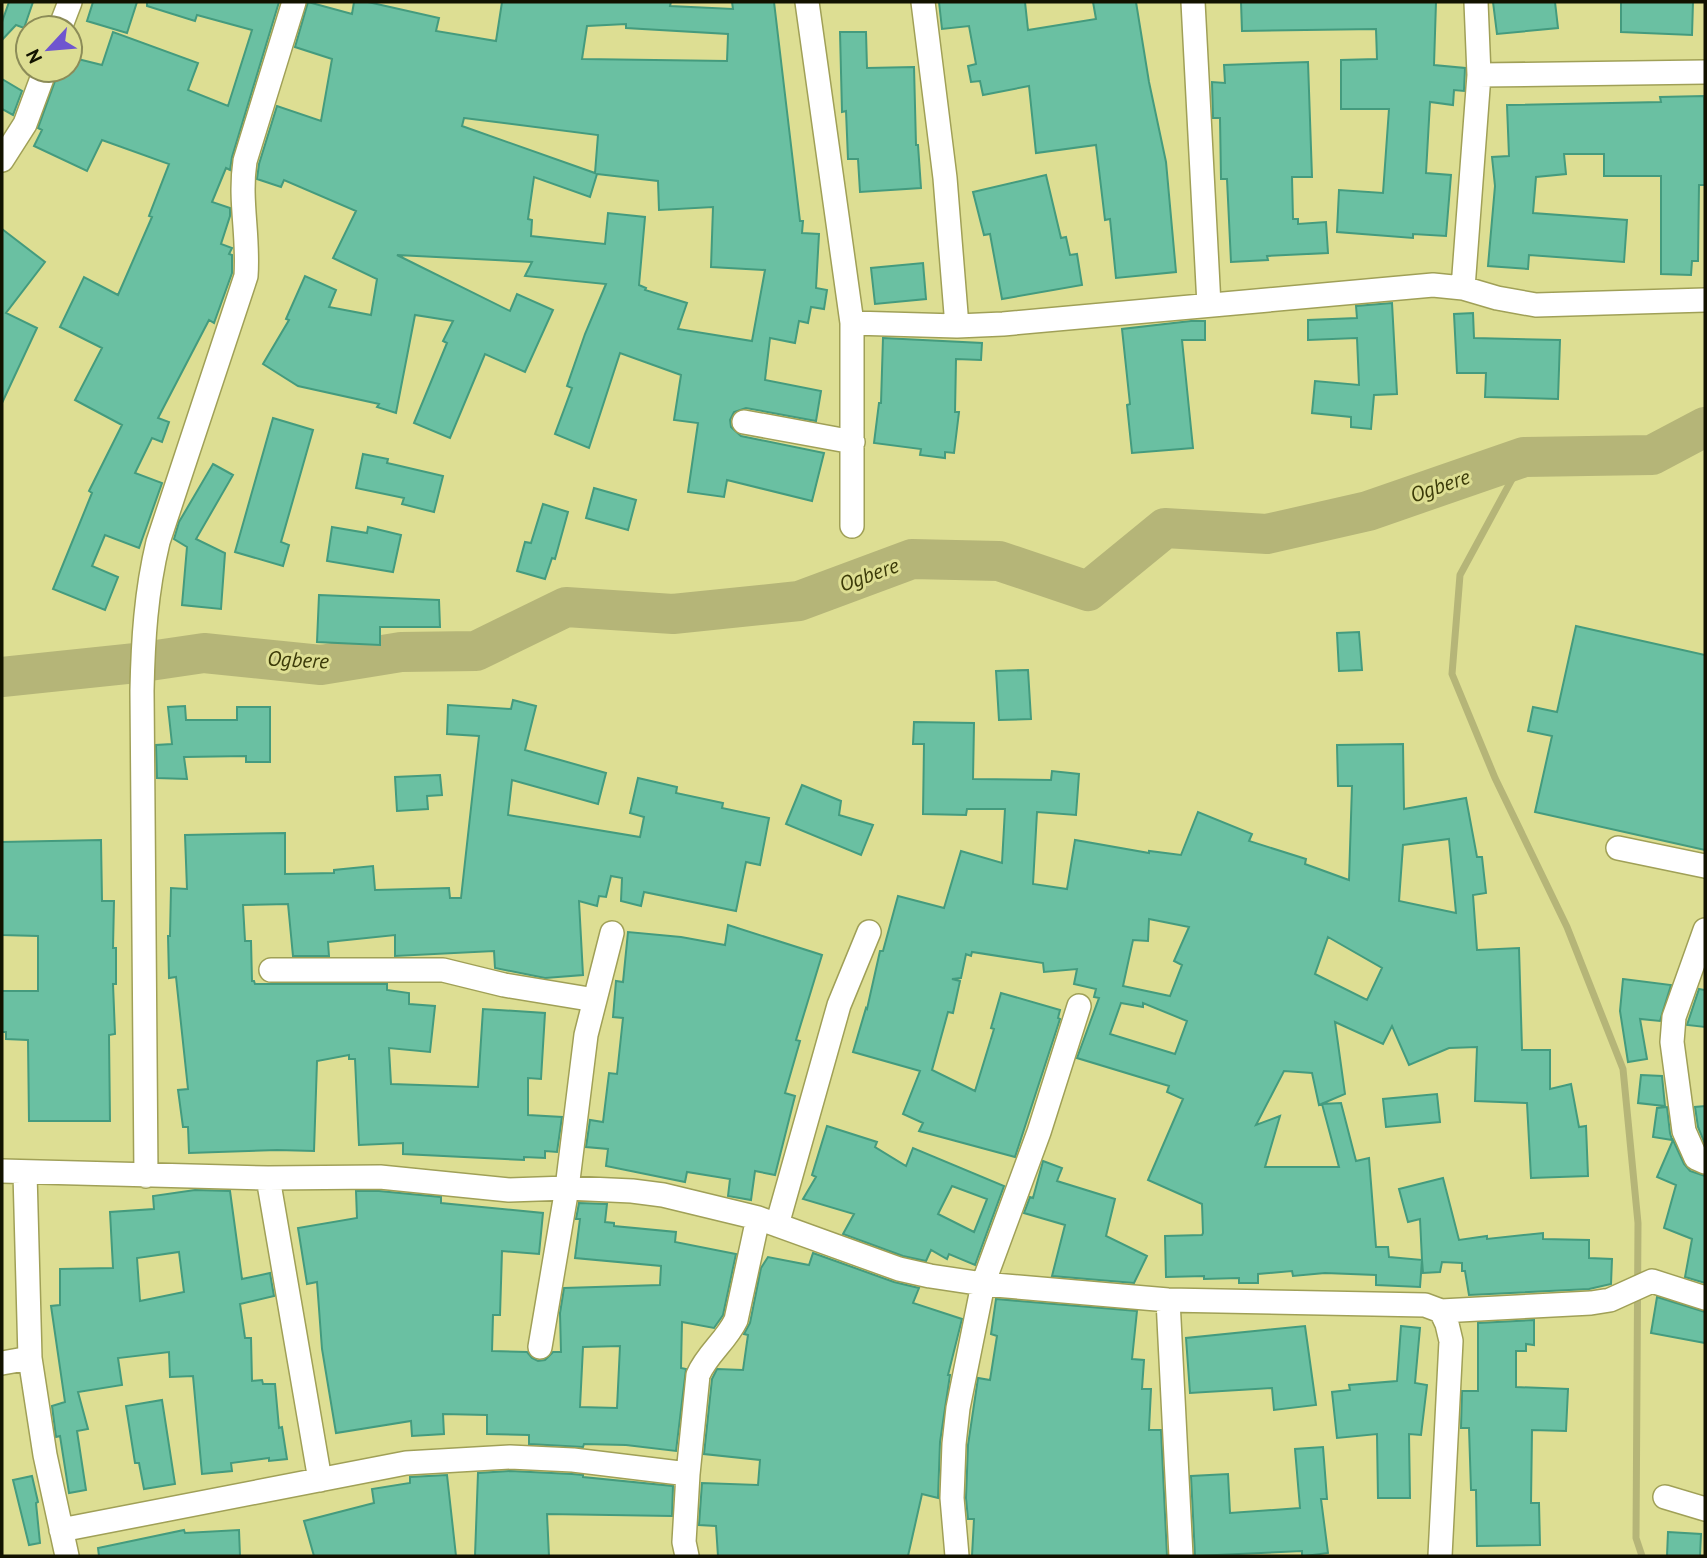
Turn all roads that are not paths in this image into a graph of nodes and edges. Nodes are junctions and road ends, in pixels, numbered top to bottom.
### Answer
1 (294, 2) edge
2 (807, 2) edge
3 (923, 2) edge
4 (1192, 2) edge
5 (1476, 2) edge
6 (1705, 72) edge
7 (1479, 75) junction
8 (40, 84) edge
9 (2, 160) edge
10 (1463, 288) junction
11 (1705, 300) edge
12 (1209, 305) junction
13 (852, 323) junction
14 (957, 326) junction
15 (744, 422) dead end
16 (853, 442) junction
17 (852, 526) dead end
18 (1618, 848) dead end
19 (1705, 866) edge
20 (1705, 930) edge
21 (869, 932) dead end
22 (612, 933) dead end
23 (271, 970) dead end
24 (595, 1000) junction
25 (1079, 1006) dead end
26 (1705, 1162) edge
27 (13, 1172) edge
28 (146, 1176) junction
29 (268, 1178) junction
30 (567, 1188) junction
31 (767, 1222) junction
32 (983, 1284) junction
33 (1705, 1298) edge
34 (1168, 1300) junction
35 (1441, 1311) junction
36 (540, 1347) dead end
37 (30, 1358) junction
38 (2, 1363) edge
39 (688, 1474) junction
40 (320, 1480) junction
41 (1665, 1497) dead end
42 (1705, 1509) edge
43 (61, 1530) junction
44 (67, 1556) edge
45 (687, 1556) edge
46 (957, 1556) edge
47 (1181, 1556) edge
48 (1440, 1556) edge

1 - 28 street
2 - 13 street
3 - 14 street
4 - 12 street
5 - 7 street
6 - 7 street
7 - 10 street
8 - 9 street
10 - 11 street
10 - 12 street
12 - 14 street
13 - 14 street
13 - 16 street
15 - 16 street
16 - 17 street
18 - 19 street
20 - 26 street
21 - 31 street
22 - 24 street
23 - 24 street
24 - 30 street
25 - 32 street
27 - 28 street
27 - 37 street
28 - 29 street
29 - 30 street
29 - 40 street
30 - 31 street
30 - 36 street
31 - 32 street
31 - 39 street
32 - 34 street
32 - 46 street
33 - 35 street
34 - 35 street
34 - 47 street
35 - 48 street
37 - 38 street
37 - 43 street
39 - 40 street
39 - 45 street
40 - 43 street
41 - 42 street
43 - 44 street

